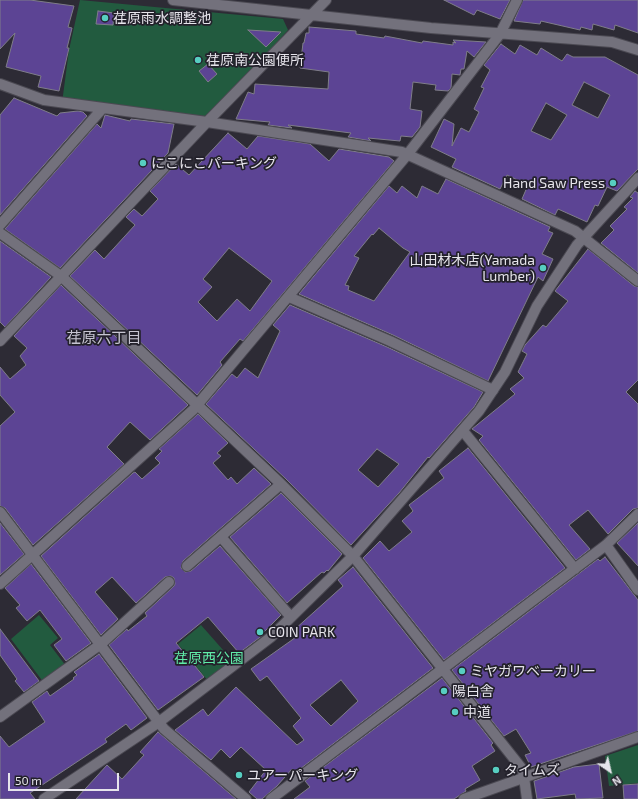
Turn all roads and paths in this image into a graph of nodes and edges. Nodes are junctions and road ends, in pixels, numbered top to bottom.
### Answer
1 (173, 0) edge
2 (326, 0) edge
3 (517, 0) edge
4 (310, 16) junction
5 (500, 34) junction
6 (638, 50) edge
7 (0, 84) edge
8 (102, 109) junction
9 (207, 122) junction
10 (407, 155) junction
11 (638, 178) edge
12 (0, 225) edge
13 (0, 233) edge
14 (583, 236) junction
15 (61, 276) junction
16 (638, 281) edge
17 (289, 297) junction
18 (0, 341) edge
19 (493, 390) junction
20 (197, 405) junction
21 (464, 431) junction
22 (281, 484) junction
23 (0, 512) edge
24 (638, 514) edge
25 (221, 537) junction
26 (606, 545) junction
27 (33, 554) junction
28 (353, 556) junction
29 (187, 566) dead end
30 (575, 569) junction
31 (169, 582) dead end
32 (0, 584) edge
33 (638, 590) edge
34 (290, 616) junction
35 (101, 644) junction
36 (442, 669) junction
37 (0, 717) edge
38 (159, 722) junction
39 (638, 737) edge
40 (525, 778) junction
41 (44, 799) edge
42 (246, 799) edge
43 (272, 799) edge
44 (464, 799) edge
45 (527, 799) edge

1 - 4 street
2 - 4 street
3 - 5 street
4 - 5 street
4 - 9 street
5 - 6 street
5 - 10 street
7 - 8 street
8 - 9 street
8 - 12 street
9 - 10 street
9 - 15 street
10 - 14 street
10 - 17 street
11 - 14 street
13 - 15 street
14 - 16 street
14 - 19 street
15 - 18 street
15 - 20 street
17 - 19 street
17 - 20 street
19 - 21 street
20 - 22 street
20 - 27 street
21 - 28 street
21 - 30 street
22 - 25 street
22 - 28 street
23 - 27 street
24 - 26 street
25 - 29 street
25 - 34 street
26 - 30 street
26 - 33 street
27 - 32 street
27 - 35 street
28 - 34 street
28 - 36 street
30 - 36 street
31 - 35 street
34 - 38 street
35 - 37 street
35 - 38 street
36 - 40 street
36 - 43 street
38 - 41 street
38 - 42 street
39 - 40 street
40 - 44 street
40 - 45 street

